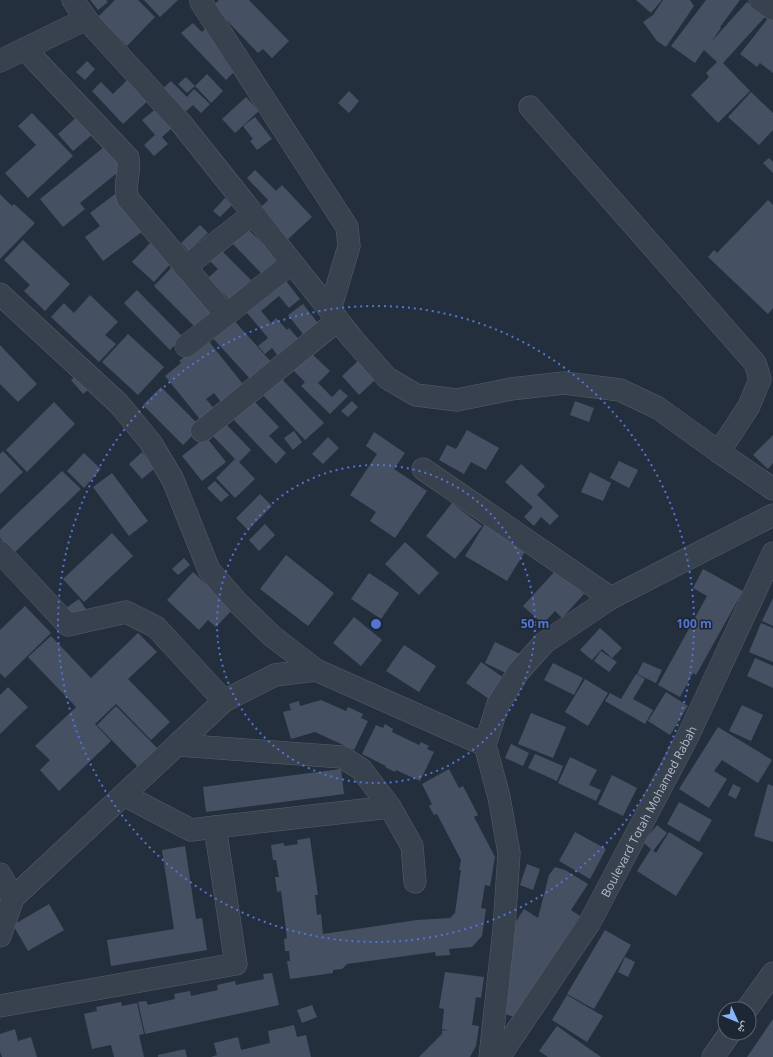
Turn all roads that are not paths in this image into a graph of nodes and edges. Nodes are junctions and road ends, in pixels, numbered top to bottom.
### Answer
1 (73, 0) edge
2 (760, 0) edge
3 (201, 2) dead end
4 (773, 9) edge
5 (86, 19) junction
6 (25, 49) junction
7 (0, 61) edge
8 (530, 107) dead end
9 (253, 214) junction
10 (292, 263) junction
11 (185, 267) junction
12 (0, 294) edge
13 (226, 315) junction
14 (334, 315) junction
15 (186, 346) dead end
16 (202, 432) dead end
17 (719, 452) junction
18 (423, 470) dead end
19 (773, 489) edge
20 (773, 515) edge
21 (0, 552) edge
22 (773, 553) edge
23 (611, 598) junction
24 (316, 670) junction
25 (224, 701) junction
26 (485, 745) junction
27 (177, 746) junction
28 (124, 795) junction
29 (390, 807) junction
30 (215, 827) junction
31 (0, 874) edge
32 (415, 882) dead end
33 (13, 898) junction
34 (0, 936) edge
35 (773, 973) edge
36 (753, 1001) edge
37 (0, 1006) edge
38 (724, 1041) edge
39 (490, 1057) edge
40 (499, 1057) edge
41 (713, 1057) edge

1 - 5 street
2 - 4 street
3 - 14 street
5 - 6 street
5 - 9 street
6 - 7 street
6 - 11 street
8 - 17 street
9 - 10 street
9 - 11 street
10 - 13 street
10 - 14 street
11 - 13 street
12 - 24 street
13 - 15 street
14 - 16 street
14 - 17 street
17 - 19 street
18 - 23 street
20 - 23 street
21 - 25 street
22 - 40 street, Boulevard Totah Mohamed Rabah
23 - 26 street
24 - 25 street
24 - 26 street
25 - 27 street
26 - 39 street
27 - 28 street
27 - 29 street
28 - 30 street
28 - 33 street
29 - 30 street
29 - 32 street
30 - 37 street
31 - 33 street
33 - 34 street
35 - 36 street
38 - 41 street

